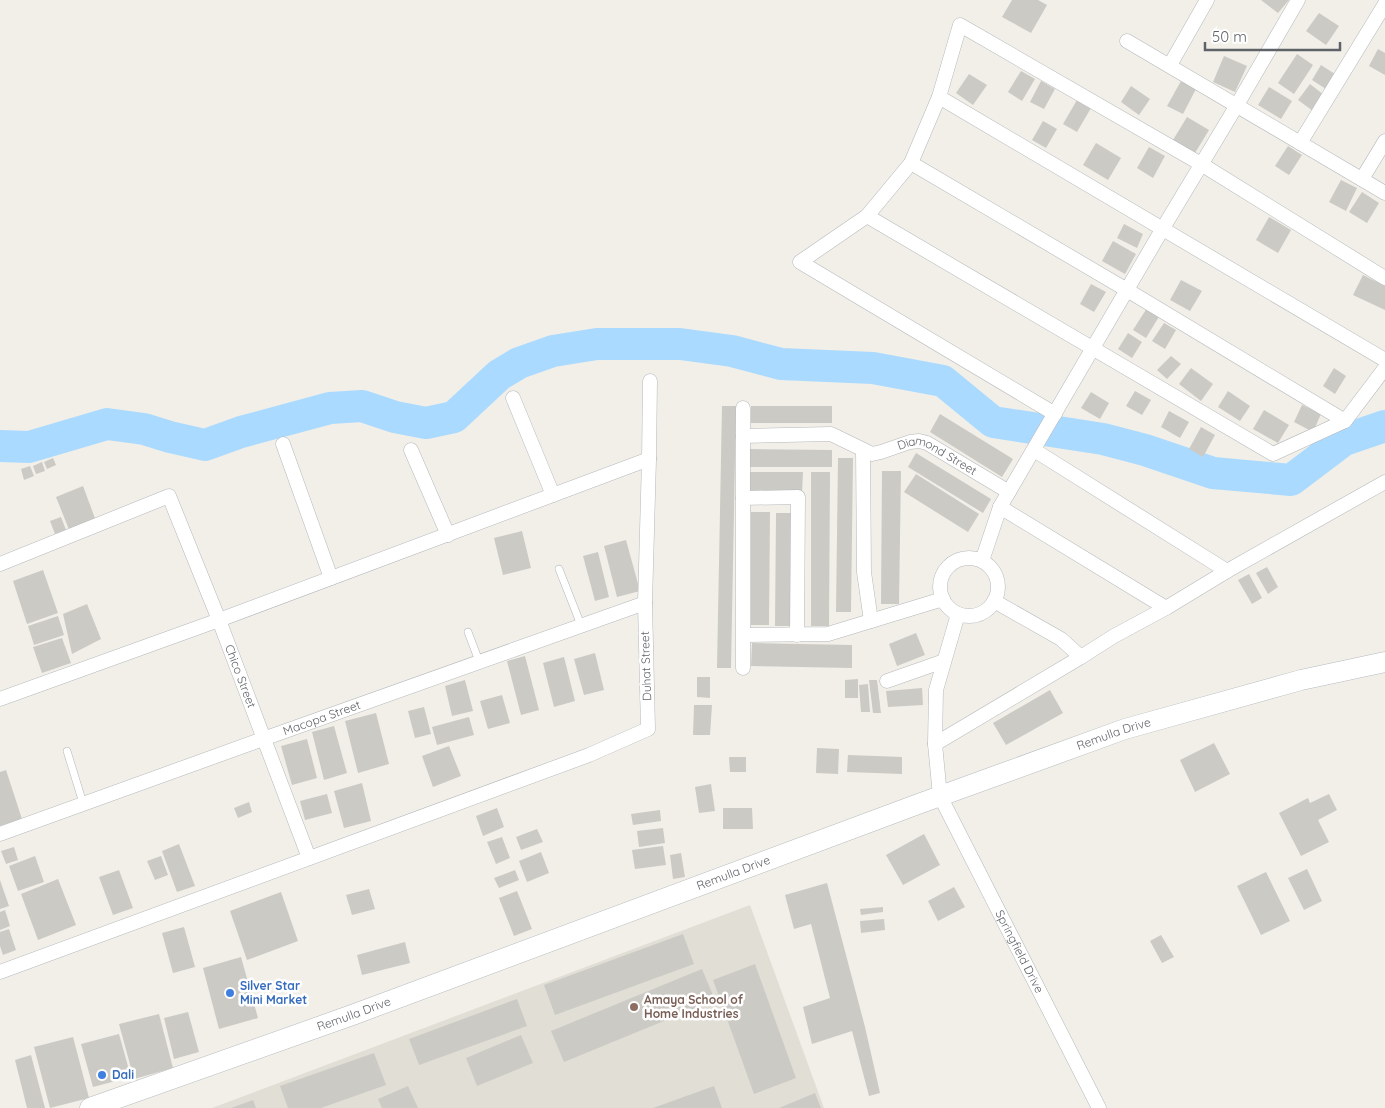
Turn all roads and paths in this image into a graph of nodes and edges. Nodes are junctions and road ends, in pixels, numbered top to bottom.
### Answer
1 (1207, 0) edge
2 (1298, 0) edge
3 (1385, 4) edge
4 (1127, 41) dead end
5 (1170, 65) junction
6 (939, 97) junction
7 (1237, 105) junction
8 (1385, 141) edge
9 (1300, 143) junction
10 (911, 163) junction
11 (1201, 164) junction
12 (1362, 179) junction
13 (1385, 193) edge
14 (867, 216) junction
15 (1163, 228) junction
16 (1385, 278) edge
17 (1127, 290) junction
18 (1093, 348) junction
19 (1385, 360) edge
20 (1385, 368) edge
21 (650, 381) dead end
22 (513, 398) dead end
23 (744, 408) dead end
24 (1345, 421) junction
25 (1048, 425) junction
26 (744, 436) junction
27 (283, 444) dead end
28 (411, 450) dead end
29 (863, 450) junction
30 (1034, 450) junction
31 (649, 459) junction
32 (1385, 482) edge
33 (1009, 492) junction
34 (553, 495) junction
35 (743, 498) junction
36 (1000, 507) junction
37 (448, 535) junction
38 (982, 560) junction
39 (0, 564) edge
40 (558, 569) dead end
41 (1227, 571) junction
42 (331, 578) junction
43 (943, 600) junction
44 (994, 601) junction
45 (644, 603) junction
46 (1166, 608) junction
47 (958, 614) junction
48 (219, 620) junction
49 (871, 621) junction
50 (581, 625) junction
51 (468, 632) dead end
52 (744, 635) junction
53 (797, 635) junction
54 (1081, 657) junction
55 (480, 661) junction
56 (944, 661) junction
57 (1385, 662) edge
58 (744, 668) dead end
59 (887, 682) dead end
60 (0, 699) edge
61 (263, 738) junction
62 (935, 744) junction
63 (67, 752) dead end
64 (940, 796) junction
65 (83, 804) junction
66 (0, 834) edge
67 (309, 858) junction
68 (0, 972) edge
69 (90, 1108) edge
70 (1099, 1108) edge

1 - 5 street
2 - 7 street
3 - 9 street
4 - 5 street
5 - 7 street
6 - 10 street
6 - 11 street
6 - 15 street
7 - 9 street
7 - 11 street
8 - 12 street
9 - 12 street
10 - 14 street
10 - 17 street
11 - 15 street
11 - 16 street
12 - 13 street
14 - 18 street
14 - 25 street
15 - 17 street
15 - 19 street
17 - 18 street
17 - 24 street
18 - 24 street
18 - 25 street
20 - 24 street
21 - 31 street, Duhat Street
22 - 34 street
23 - 26 street
25 - 30 street
26 - 29 street, Diamond Street
26 - 35 street
27 - 42 street
28 - 37 street
29 - 33 street, Diamond Street
29 - 49 street
30 - 33 street
30 - 41 street
31 - 34 street
31 - 45 street, Duhat Street
32 - 41 street
33 - 36 street
34 - 37 street
35 - 52 street
35 - 53 street
36 - 38 street
36 - 46 street
37 - 42 street
38 - 43 street
38 - 44 street
39 - 48 street, Chico Street
40 - 50 lane
41 - 46 street
42 - 48 street
43 - 47 street
43 - 49 street
44 - 47 street
44 - 54 street
45 - 50 street, Macopa Street
45 - 67 street, Duhat Street
46 - 54 street
47 - 56 street
48 - 60 street
48 - 61 street, Chico Street
49 - 53 street
50 - 55 street, Macopa Street
51 - 55 lane
52 - 53 street
52 - 58 street
54 - 62 street
55 - 61 street, Macopa Street
56 - 59 street
56 - 62 street
57 - 64 main road, Remulla Drive
61 - 65 street, Macopa Street
61 - 67 street, Chico Street
62 - 64 street
63 - 65 lane
64 - 69 main road, Remulla Drive
64 - 70 street, Springfield Drive
65 - 66 street, Macopa Street
67 - 68 street

